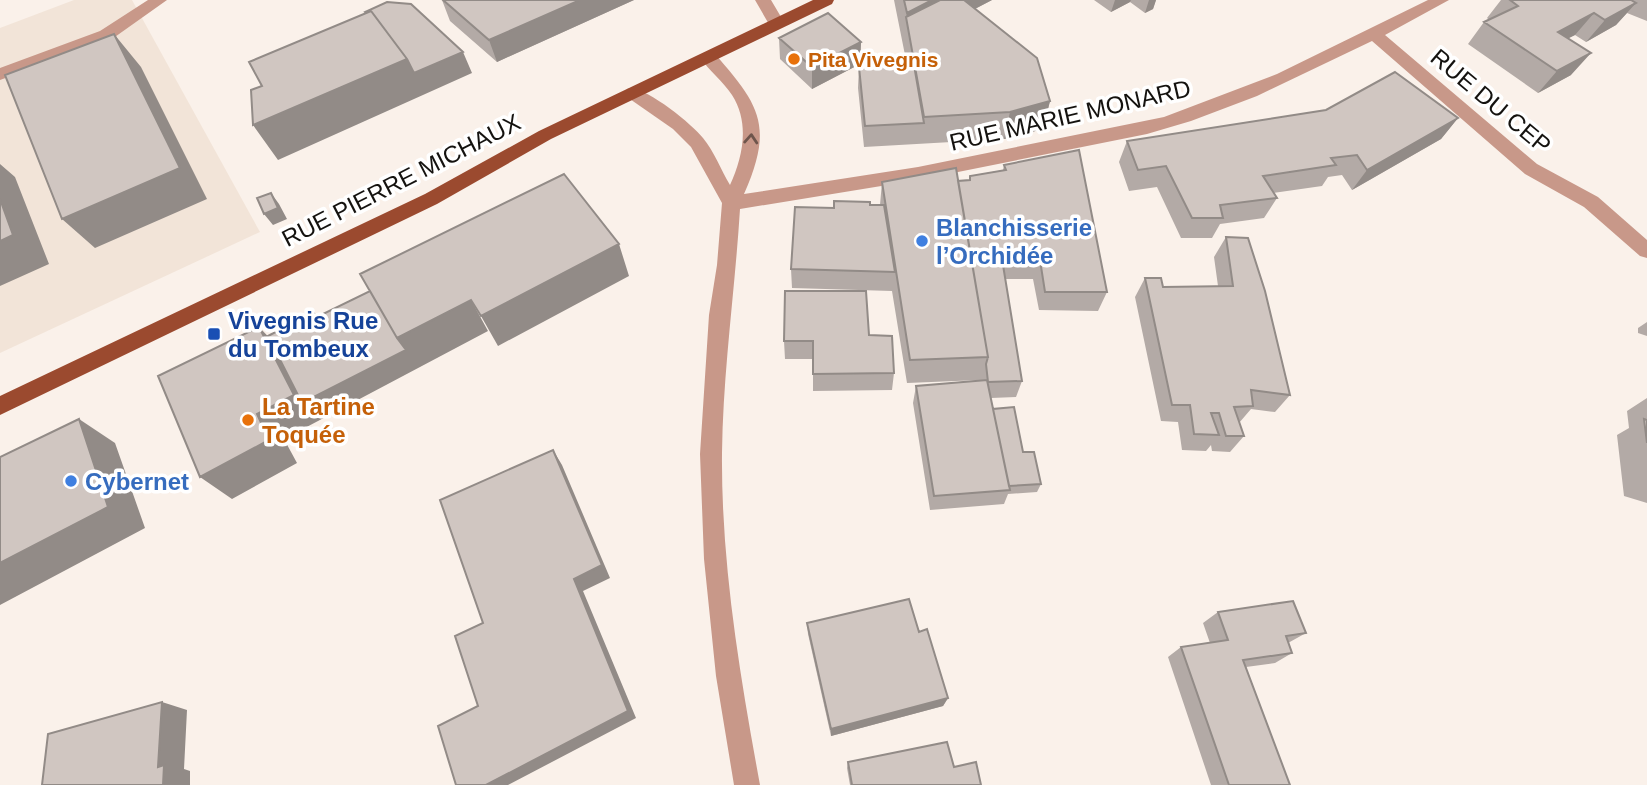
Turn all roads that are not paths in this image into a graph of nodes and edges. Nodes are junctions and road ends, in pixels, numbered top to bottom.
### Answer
1 (159, 0) edge
2 (763, 0) edge
3 (826, 0) edge
4 (1441, 0) edge
5 (776, 22) junction
6 (1373, 33) junction
7 (708, 57) junction
8 (0, 74) edge
9 (634, 93) junction
10 (731, 203) junction
11 (1647, 251) edge
12 (0, 406) edge
13 (747, 785) edge

1 - 8 street
2 - 5 street
3 - 5 main road, RUE PIERRE MICHAUX
4 - 6 street, RUE MARIE MONARD
5 - 7 main road, RUE PIERRE MICHAUX
6 - 10 street, RUE MARIE MONARD
6 - 11 street, RUE DU CEP
7 - 9 main road, RUE PIERRE MICHAUX
10 -> 7 street
9 - 10 street
9 - 12 main road, RUE PIERRE MICHAUX
10 - 13 street

